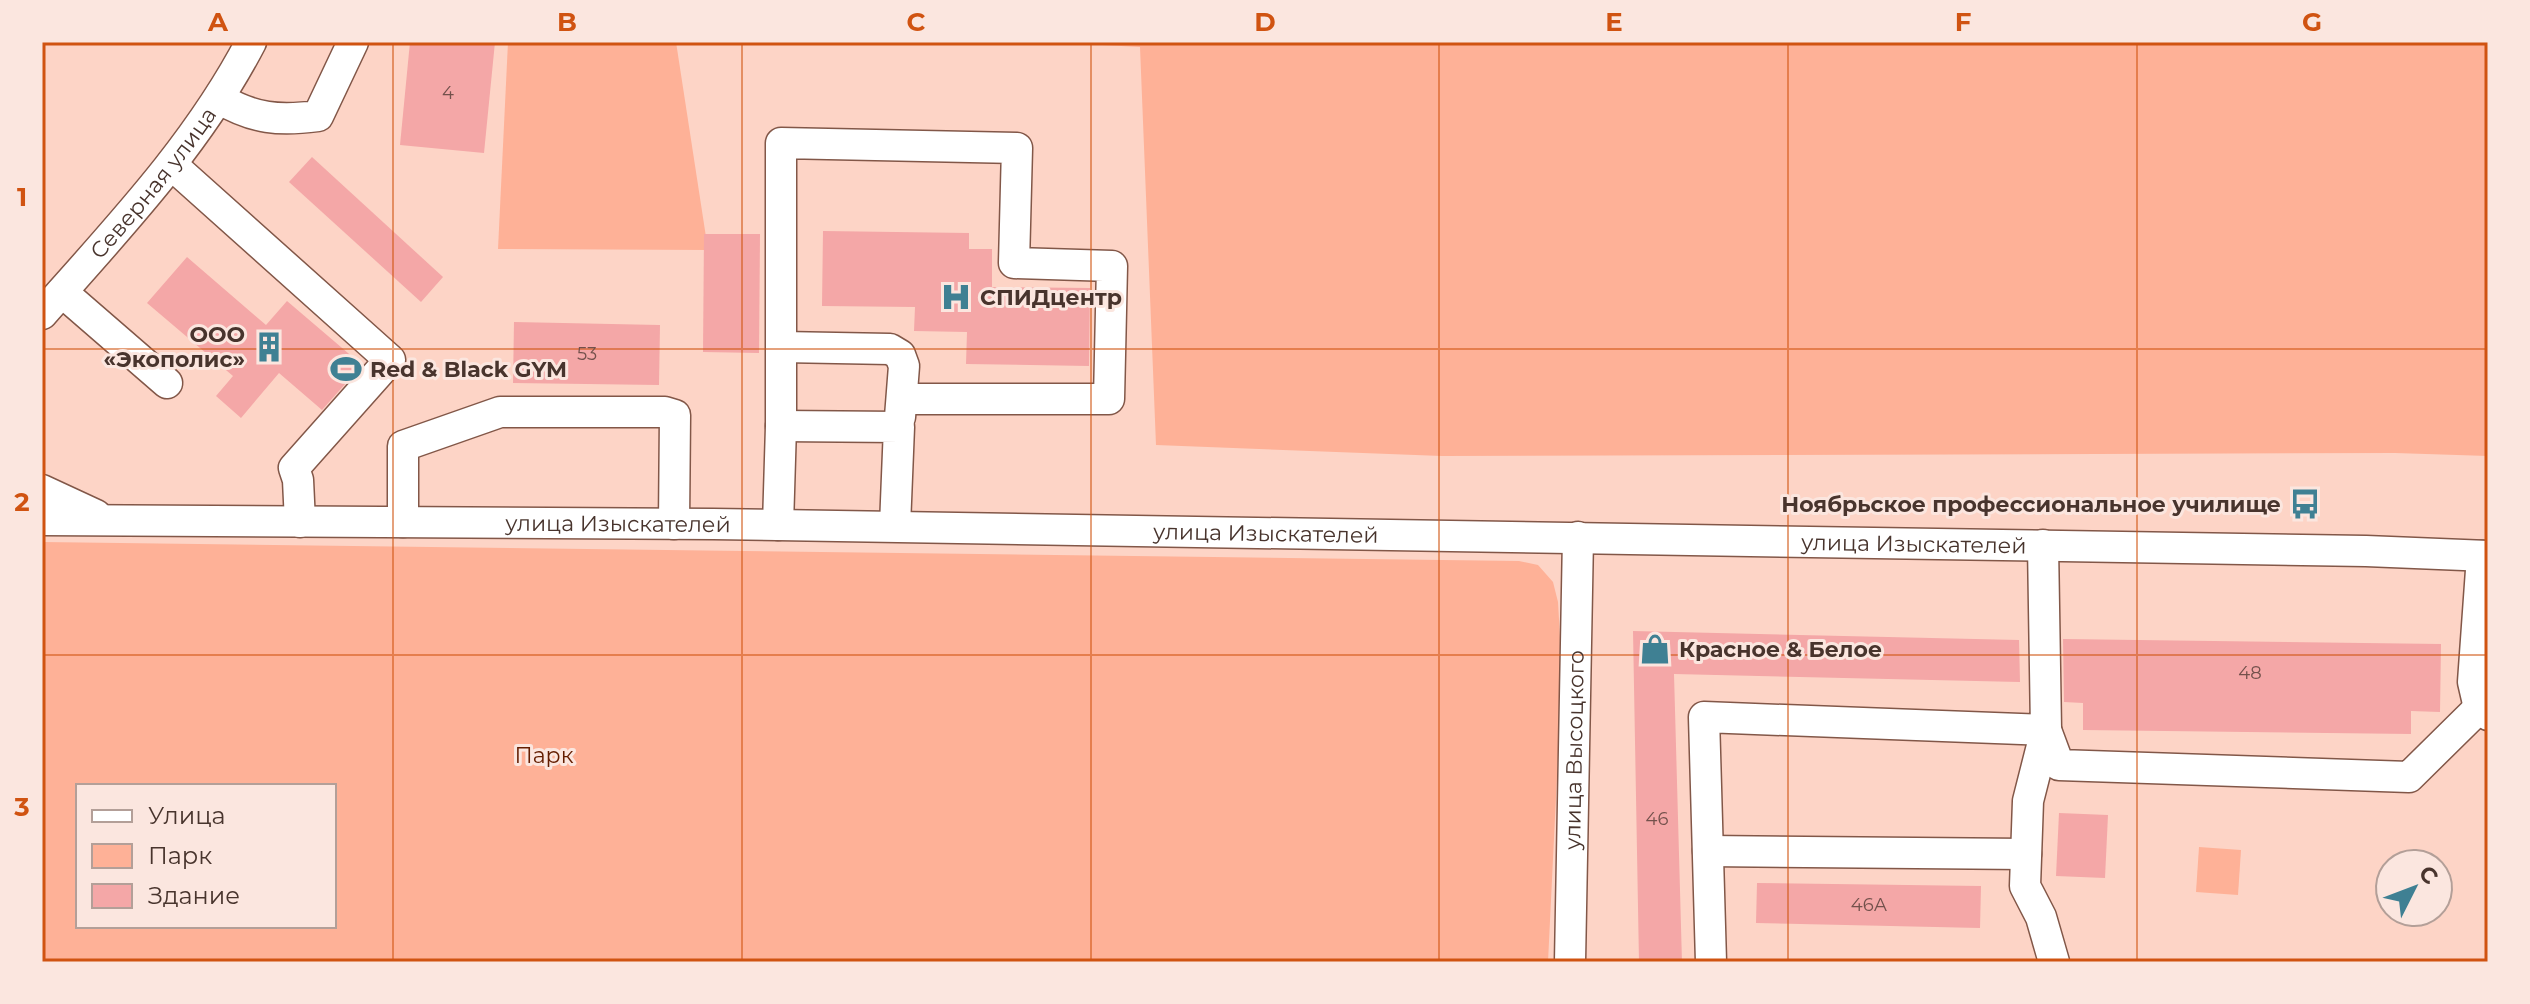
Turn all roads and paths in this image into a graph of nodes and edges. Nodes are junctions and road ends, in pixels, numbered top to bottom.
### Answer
1 (251, 42) edge
2 (353, 42) edge
3 (220, 99) junction
4 (172, 165) junction
5 (52, 303) edge
6 (782, 347) junction
7 (167, 383) dead end
8 (900, 413) junction
9 (781, 426) junction
10 (42, 490) edge
11 (42, 520) edge
12 (109, 521) junction
13 (300, 522) junction
14 (403, 522) junction
15 (674, 524) junction
16 (778, 525) junction
17 (895, 526) junction
18 (1578, 537) junction
19 (2043, 545) junction
20 (2485, 556) edge
21 (2484, 712) edge
22 (2046, 730) junction
23 (1708, 851) junction
24 (2026, 854) junction
25 (1570, 962) edge
26 (1711, 962) edge
27 (2054, 962) edge

1 - 3 street, Северная улица
2 - 3 street
3 - 4 street, Северная улица
4 - 5 street, Северная улица
4 - 13 street
5 - 7 street
6 - 8 street
6 - 8 street
6 - 9 street
8 - 9 street
8 - 17 street
9 - 16 street
10 - 12 street
11 - 12 street, улица Изыскателей
12 - 13 street, улица Изыскателей
13 - 14 street, улица Изыскателей
14 - 15 street, улица Изыскателей
14 - 15 street
15 - 16 street, улица Изыскателей
16 - 17 street, улица Изыскателей
17 - 18 street, улица Изыскателей
18 - 19 street, улица Изыскателей
18 - 25 street, улица Высоцкого
19 - 20 street, улица Изыскателей
19 - 22 street
20 - 21 street
21 - 22 street
22 - 23 street
22 - 24 street
23 - 24 street
23 - 26 street
24 - 27 street

